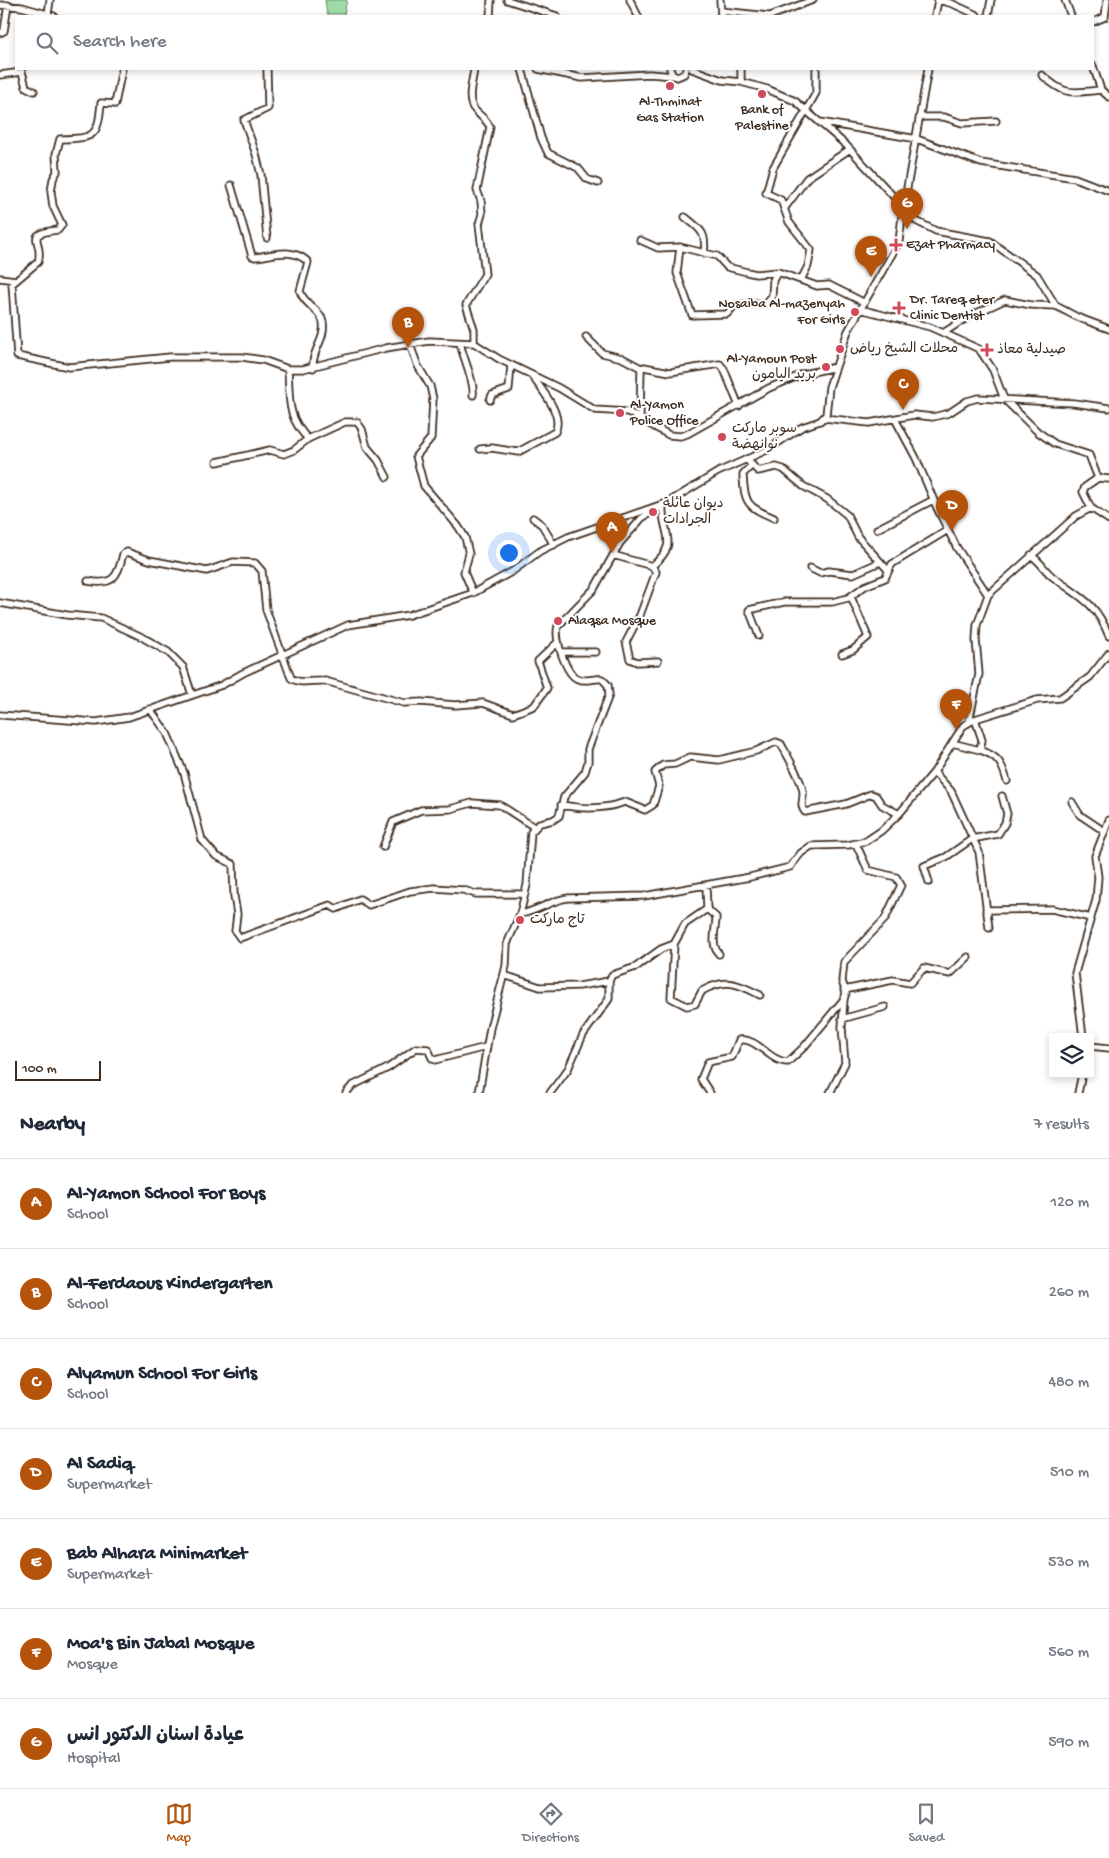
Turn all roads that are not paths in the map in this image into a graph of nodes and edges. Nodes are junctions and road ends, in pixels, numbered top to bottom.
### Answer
1 (50, 0) edge
2 (491, 0) edge
3 (507, 0) edge
4 (630, 0) edge
5 (720, 0) edge
6 (813, 0) edge
7 (938, 0) edge
8 (991, 0) edge
9 (1065, 0) edge
10 (1107, 0) edge
11 (0, 5) edge
12 (8, 5) junction
13 (721, 14) edge
14 (51, 15) edge
15 (490, 15) edge
16 (554, 15) edge
17 (638, 15) edge
18 (745, 15) edge
19 (772, 15) edge
20 (935, 15) edge
21 (976, 15) dead end
22 (988, 15) edge
23 (1071, 15) edge
24 (1094, 22) edge
25 (0, 33) edge
26 (1094, 69) edge
27 (122, 70) edge
28 (267, 70) edge
29 (474, 70) edge
30 (522, 70) edge
31 (543, 70) edge
32 (671, 70) edge
33 (685, 70) edge
34 (695, 70) edge
35 (742, 70) edge
36 (816, 70) edge
37 (928, 70) edge
38 (0, 75) edge
39 (1042, 75) dead end
40 (675, 76) junction
41 (741, 82) junction
42 (1101, 90) junction
43 (34, 91) dead end
44 (1109, 97) edge
45 (807, 110) junction
46 (921, 117) junction
47 (996, 121) dead end
48 (820, 122) junction
49 (917, 139) junction
50 (850, 149) junction
51 (598, 183) dead end
52 (231, 185) dead end
53 (1109, 191) edge
54 (784, 209) junction
55 (904, 209) junction
56 (685, 217) dead end
57 (267, 238) dead end
58 (640, 240) dead end
59 (680, 247) junction
60 (704, 254) junction
61 (778, 272) junction
62 (0, 278) edge
63 (16, 280) junction
64 (801, 280) junction
65 (863, 302) junction
66 (1056, 306) junction
67 (860, 309) junction
68 (1109, 329) edge
69 (943, 333) junction
70 (586, 337) dead end
71 (460, 343) junction
72 (474, 343) junction
73 (410, 345) junction
74 (511, 365) junction
75 (836, 367) junction
76 (313, 368) junction
77 (641, 368) junction
78 (288, 369) junction
79 (531, 374) junction
80 (473, 395) dead end
81 (1004, 399) junction
82 (490, 400) dead end
83 (739, 406) junction
84 (1109, 407) edge
85 (640, 417) junction
86 (824, 418) junction
87 (895, 419) junction
88 (308, 439) junction
89 (480, 449) dead end
90 (746, 459) junction
91 (217, 462) dead end
92 (751, 466) junction
93 (386, 478) dead end
94 (1098, 478) junction
95 (1109, 479) edge
96 (933, 500) junction
97 (664, 504) junction
98 (1091, 508) junction
99 (533, 518) dead end
100 (774, 518) dead end
101 (1109, 520) edge
102 (877, 530) dead end
103 (948, 530) junction
104 (554, 544) junction
105 (613, 555) junction
106 (1031, 555) junction
107 (880, 562) junction
108 (652, 566) junction
109 (810, 568) dead end
110 (888, 569) junction
111 (88, 581) dead end
112 (473, 592) junction
113 (988, 595) junction
114 (851, 597) junction
115 (0, 604) edge
116 (759, 636) dead end
117 (1109, 636) edge
118 (557, 643) junction
119 (562, 652) junction
120 (596, 652) dead end
121 (1109, 653) edge
122 (282, 654) junction
123 (842, 654) dead end
124 (658, 660) dead end
125 (192, 695) junction
126 (150, 709) junction
127 (0, 715) edge
128 (972, 721) junction
129 (952, 743) junction
130 (980, 750) junction
131 (934, 772) junction
132 (1007, 781) dead end
133 (1002, 796) dead end
134 (1072, 802) dead end
135 (561, 805) junction
136 (899, 814) junction
137 (1109, 820) edge
138 (534, 827) junction
139 (1104, 831) junction
140 (972, 839) junction
141 (856, 844) junction
142 (383, 847) dead end
143 (929, 882) dead end
144 (706, 885) junction
145 (525, 894) junction
146 (707, 909) junction
147 (986, 910) junction
148 (520, 914) junction
149 (1091, 918) junction
150 (989, 928) dead end
151 (674, 944) junction
152 (719, 954) dead end
153 (968, 957) dead end
154 (504, 975) junction
155 (609, 981) junction
156 (844, 990) junction
157 (760, 995) dead end
158 (844, 999) junction
159 (885, 1008) dead end
160 (842, 1019) junction
161 (1082, 1033) edge
162 (1094, 1046) edge
163 (486, 1047) junction
164 (1109, 1048) edge
165 (1081, 1078) edge
166 (346, 1093) edge
167 (478, 1093) edge
168 (550, 1093) edge
169 (710, 1093) edge
170 (830, 1093) edge
171 (1078, 1093) edge

1 - 14 street
2 - 15 street
3 - 16 street
4 - 17 street
5 - 13 street
6 - 19 street
7 - 20 street
7 - 21 street
8 - 22 street
9 - 23 street
10 - 24 street
11 - 12 street
12 - 14 street
12 - 25 street
13 - 18 street
26 - 42 street
27 - 63 street
28 - 57 street
29 - 72 street
30 - 51 street
31 - 40 street
32 - 40 street
33 - 40 street
34 - 41 street
35 - 41 street
36 - 45 street
37 - 46 street
38 - 43 street
39 - 42 street
41 - 45 street
42 - 44 street
45 - 48 street
45 - 54 street
46 - 47 street
46 - 49 street
48 - 49 street
48 - 50 street
49 - 53 street
49 - 55 street
50 - 54 street
50 - 55 street
52 - 76 street
54 - 64 street
55 - 65 street
55 - 66 street
56 - 60 street
58 - 59 street
59 - 60 street
59 - 61 street
60 - 61 street
61 - 64 street
62 - 63 street
63 - 78 street
64 - 65 street
65 - 67 street
66 - 68 street
66 - 69 street
67 - 69 street
67 - 75 street
69 - 81 street
70 - 77 street
71 - 72 street
71 - 73 street
71 - 80 street
72 - 74 street
73 - 76 street
73 - 112 street
74 - 79 street
74 - 82 street
75 - 83 street
75 - 86 street
76 - 78 street
77 - 83 street
77 - 85 street
78 - 88 street
79 - 85 street
79 - 89 street
81 - 84 street
81 - 87 street
81 - 94 street
83 - 85 street
86 - 87 street
86 - 90 street
87 - 96 street
88 - 91 street
88 - 93 street
90 - 92 street
90 - 97 street
92 - 100 street
92 - 107 street
94 - 95 street
94 - 98 street
96 - 102 street
96 - 103 street
97 - 104 street
97 - 105 street
97 - 108 street
98 - 101 street
98 - 106 street
99 - 104 street
103 - 110 street
103 - 113 street
104 - 112 street
105 - 108 street
105 - 118 street
106 - 113 street
106 - 117 street
107 - 109 street
107 - 110 street
108 - 124 street
110 - 114 street
111 - 122 street
112 - 122 street
113 - 128 street
114 - 116 street
114 - 123 street
115 - 125 street
118 - 119 street
118 - 122 street
119 - 120 street
119 - 135 street
121 - 128 street
122 - 125 street
125 - 126 street
126 - 127 street
126 - 145 street
128 - 129 street
128 - 130 street
129 - 130 street
129 - 131 street
130 - 132 street
131 - 136 street
131 - 140 street
133 - 140 street
134 - 139 street
135 - 136 street
135 - 138 street
136 - 141 street
137 - 139 street
138 - 142 street
138 - 145 street
139 - 149 street
140 - 143 street
140 - 147 street
141 - 144 street
141 - 156 street
144 - 146 street
144 - 148 street
145 - 148 street
146 - 151 street
146 - 152 street
147 - 149 street
147 - 150 street
148 - 154 street
149 - 161 street
151 - 155 street
151 - 157 street
153 - 156 street
154 - 155 street
154 - 163 street
155 - 168 street
156 - 158 street
158 - 160 street
158 - 169 street
159 - 160 street
160 - 170 street
162 - 164 street
163 - 166 street
163 - 167 street
165 - 171 street

